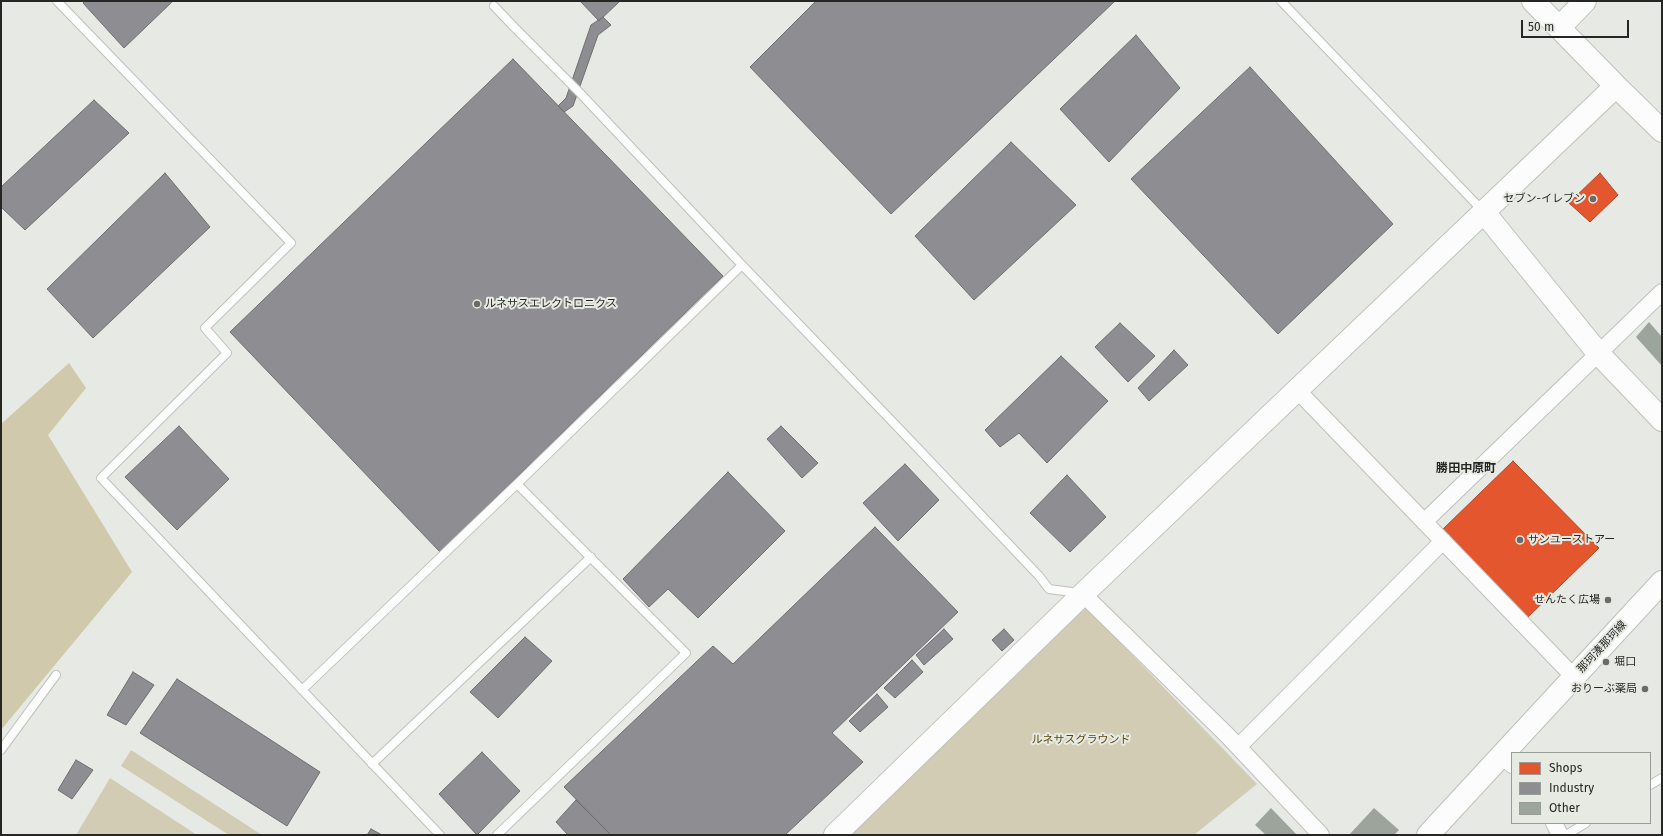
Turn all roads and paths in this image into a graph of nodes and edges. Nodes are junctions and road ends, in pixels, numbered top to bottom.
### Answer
1 (57, 1) edge
2 (1281, 1) edge
3 (1533, 1) edge
4 (1585, 1) edge
5 (494, 6) dead end
6 (1559, 28) junction
7 (1616, 86) junction
8 (1662, 131) edge
9 (1483, 211) junction
10 (742, 265) junction
11 (1662, 292) edge
12 (1598, 353) junction
13 (1297, 390) junction
14 (1662, 420) edge
15 (517, 484) junction
16 (1424, 522) junction
17 (1443, 541) junction
18 (591, 557) junction
19 (1662, 582) edge
20 (1083, 594) junction
21 (56, 674) dead end
22 (1574, 677) junction
23 (302, 690) junction
24 (1238, 747) junction
25 (1, 750) edge
26 (1513, 752) edge
27 (1507, 760) edge
28 (372, 764) junction
29 (1662, 778) edge
30 (1651, 784) edge
31 (1554, 824) edge
32 (1584, 824) edge
33 (440, 835) edge
34 (496, 835) edge
35 (835, 835) edge
36 (1321, 835) edge
37 (1428, 835) edge
38 (1560, 835) edge
39 (1566, 835) edge

1 - 23 lane
2 - 9 lane
3 - 6 street
4 - 6 street
5 - 10 lane
6 - 7 street
7 - 8 street
7 - 9 street
9 - 12 street
9 - 13 street
10 - 15 lane
10 - 20 lane
11 - 12 street
12 - 14 street
12 - 16 street
13 - 16 street
13 - 20 street
15 - 18 lane
15 - 23 lane
16 - 17 street
17 - 22 street
17 - 24 street
18 - 28 lane
18 - 34 lane
19 - 22 street, 那珂湊那珂線
20 - 24 street
20 - 35 street
21 - 25 lane
22 - 26 street, 那珂湊那珂線
23 - 28 lane
24 - 36 street
27 - 37 street, 那珂湊那珂線
28 - 33 lane
29 - 30 lane
31 - 38 street
32 - 39 lane

